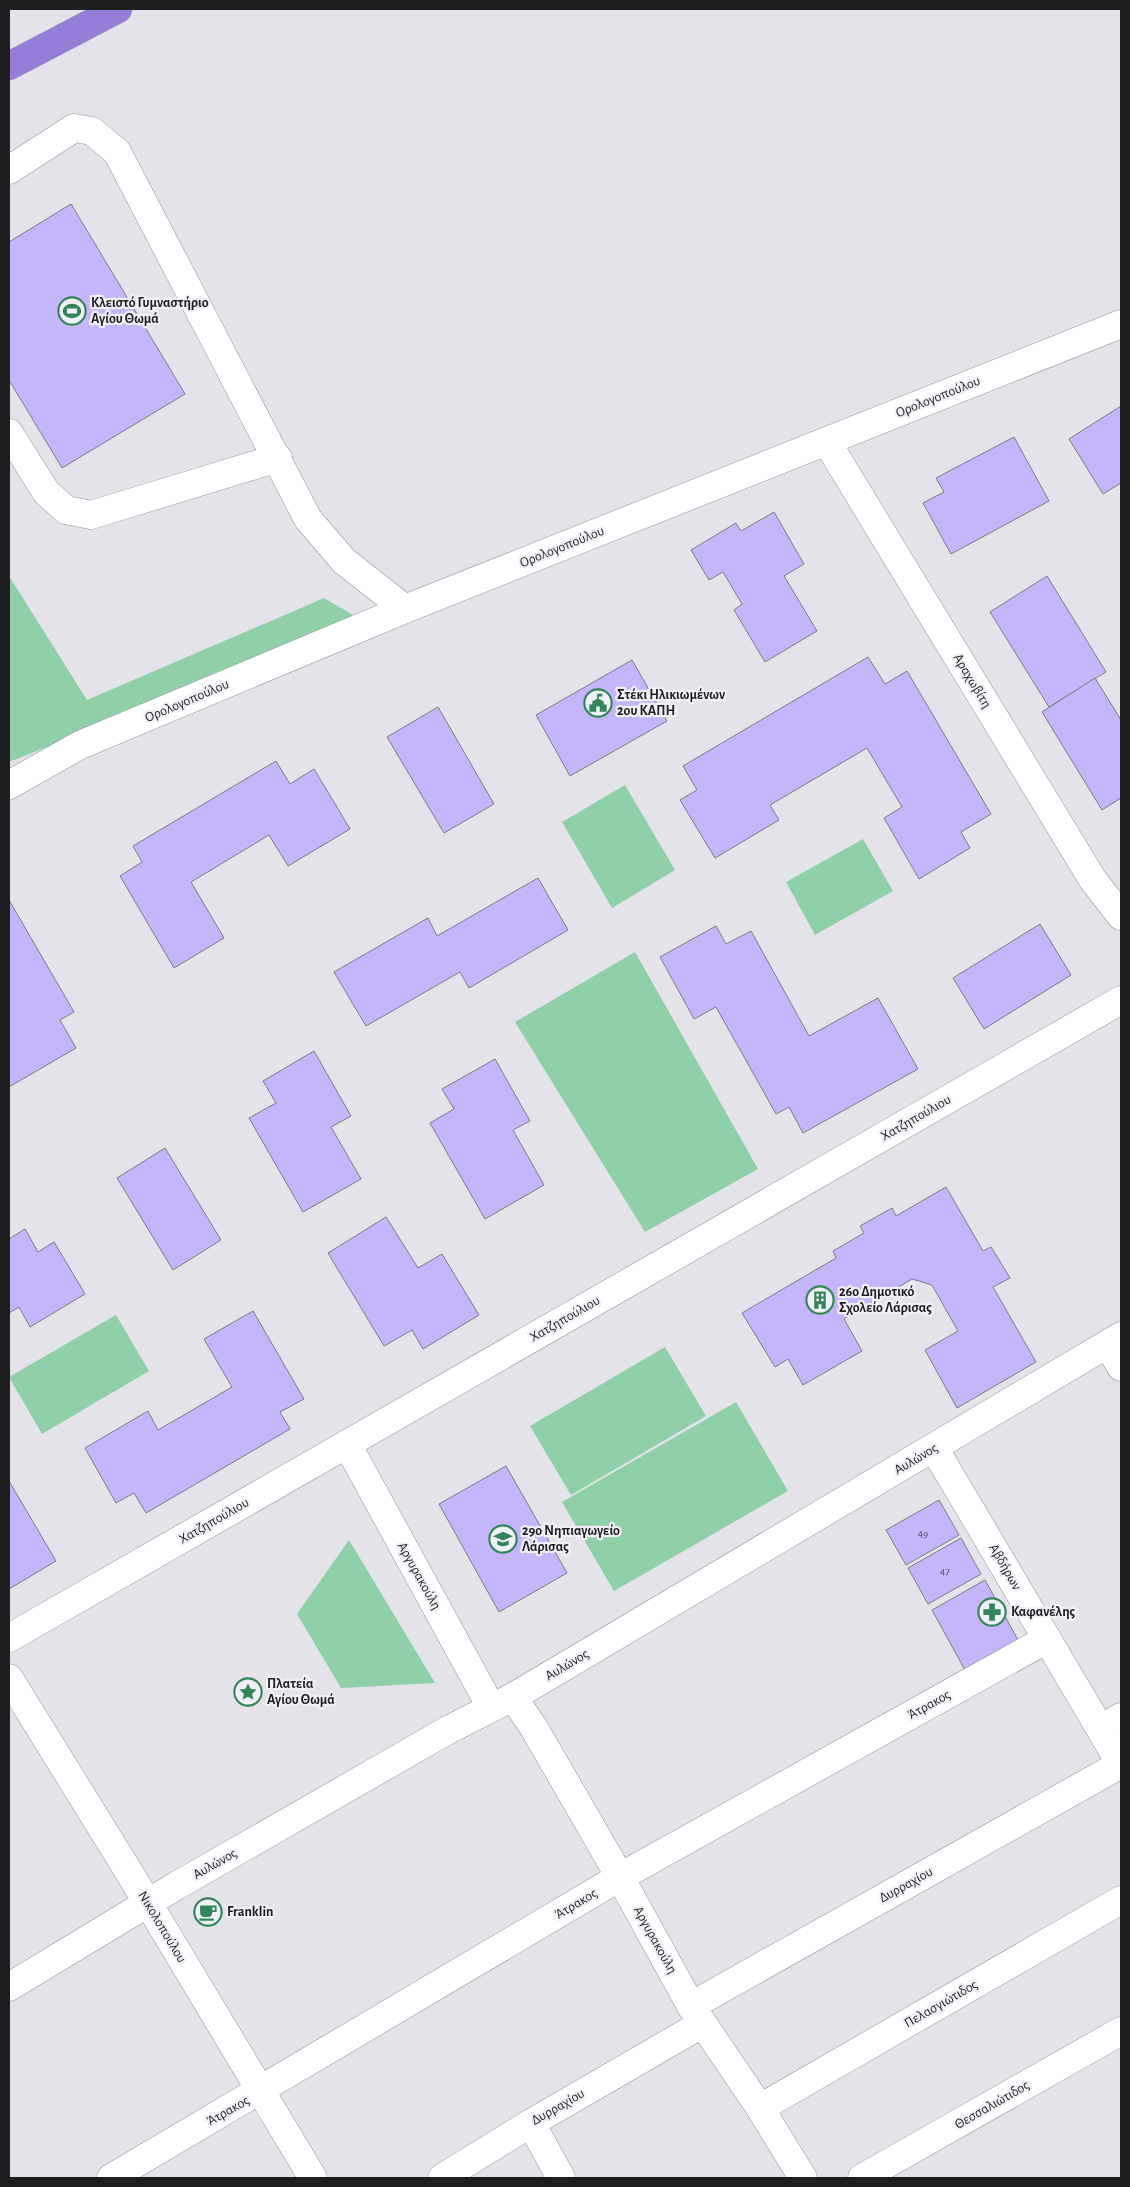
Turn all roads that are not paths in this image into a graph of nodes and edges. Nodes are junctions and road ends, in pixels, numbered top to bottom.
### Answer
1 (118, 9) edge
2 (9, 66) edge
3 (9, 170) edge
4 (1121, 324) edge
5 (9, 433) edge
6 (827, 442) junction
7 (278, 458) junction
8 (405, 609) junction
9 (9, 785) edge
10 (1121, 916) edge
11 (1121, 1000) edge
12 (1117, 1349) edge
13 (347, 1444) junction
14 (934, 1448) junction
15 (9, 1638) edge
16 (1047, 1639) junction
17 (9, 1678) edge
18 (502, 1702) junction
19 (1111, 1723) edge
20 (1121, 1764) edge
21 (620, 1877) junction
22 (1121, 1900) edge
23 (148, 1903) junction
24 (9, 1987) edge
25 (697, 2015) junction
26 (1121, 2031) edge
27 (261, 2092) junction
28 (760, 2108) junction
29 (531, 2123) junction
30 (111, 2178) edge
31 (313, 2178) edge
32 (442, 2178) edge
33 (562, 2178) edge
34 (803, 2178) edge
35 (862, 2178) edge

1 - 2 highway
3 - 7 street
4 - 6 street, Ορολογοπούλου
5 - 7 street
6 - 8 street, Ορολογοπούλου
6 - 10 street, Αραχωβίτη
7 - 8 street
8 - 9 street, Ορολογοπούλου
11 - 13 street, Χατζηπούλιου
12 - 14 street, Αυλώνος
13 - 15 street, Χατζηπούλιου
13 - 18 street, Αργυρακούλη
14 - 16 street, Αβδήρων
14 - 18 street, Αυλώνος
16 - 19 street, Αβδήρων
16 - 21 street, Άτρακος
17 - 23 street, Νικολοπούλου
18 - 21 street, Αργυρακούλη
18 - 23 street, Αυλώνος
19 - 20 street, Αβδήρων
20 - 25 street, Δυρραχίου
21 - 25 street, Αργυρακούλη
21 - 27 street, Άτρακος
22 - 28 street, Πελασγιώτιδος
23 - 24 street, Αυλώνος
23 - 27 street, Νικολοπούλου
25 - 28 street, Αργυρακούλη
25 - 29 street, Δυρραχίου
26 - 35 street, Θεσσαλιώτιδος
27 - 30 street, Άτρακος
27 - 31 street, Νικολοπούλου
28 - 34 street, Αργυρακούλη
29 - 32 street, Δυρραχίου
29 - 33 street

